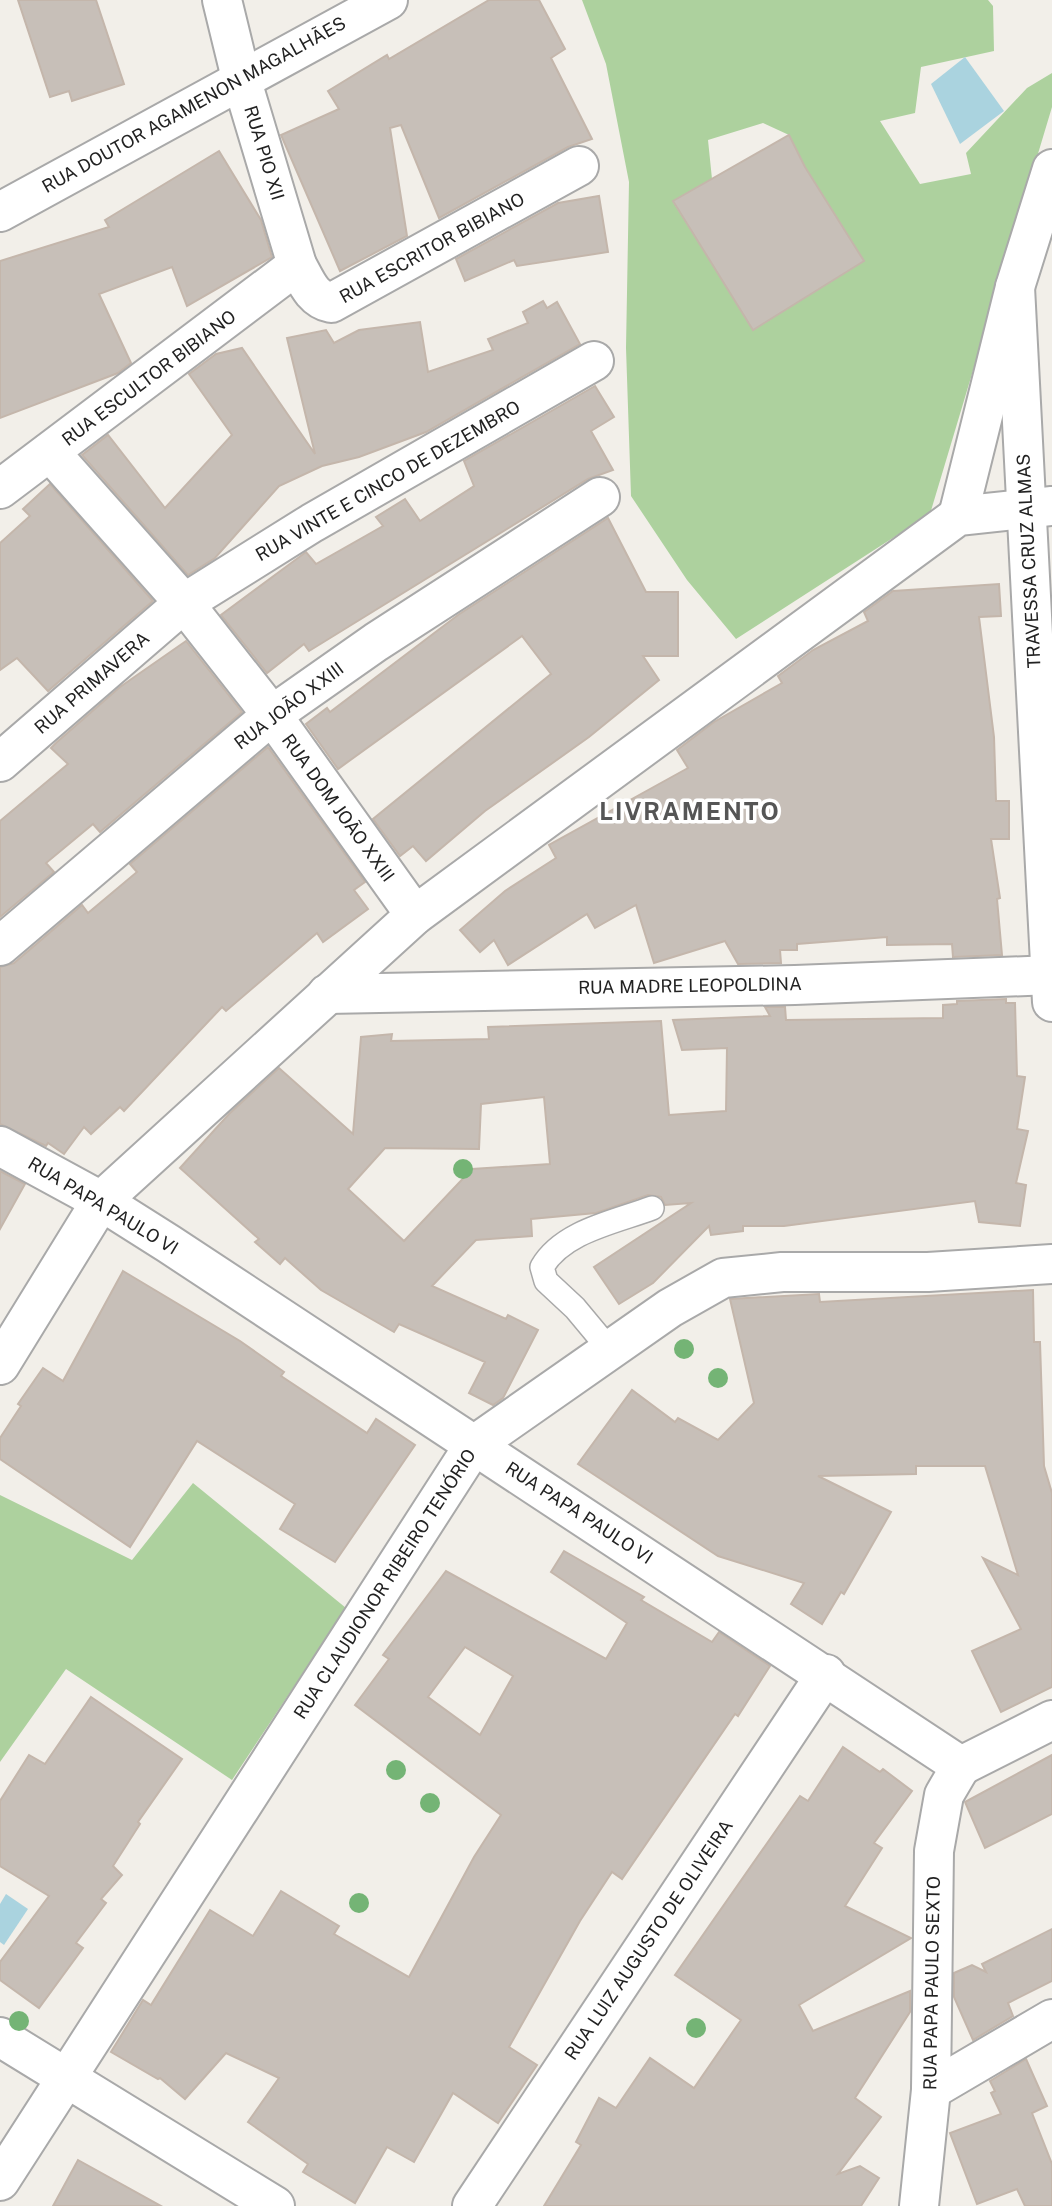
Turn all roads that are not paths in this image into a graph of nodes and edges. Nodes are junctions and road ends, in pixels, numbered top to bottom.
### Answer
1 (222, 0) edge
2 (388, 0) edge
3 (241, 78) junction
4 (579, 166) dead end
5 (1052, 169) edge
6 (0, 212) edge
7 (298, 265) junction
8 (1015, 286) junction
9 (594, 361) dead end
10 (50, 452) junction
11 (0, 489) edge
12 (600, 497) dead end
13 (1039, 507) edge
14 (958, 516) junction
15 (184, 603) junction
16 (272, 715) junction
17 (0, 762) edge
18 (415, 915) junction
19 (0, 946) edge
20 (1052, 984) edge
21 (327, 994) junction
22 (0, 1146) edge
23 (101, 1201) junction
24 (652, 1208) dead end
25 (1052, 1264) edge
26 (610, 1350) junction
27 (0, 1365) edge
28 (474, 1445) junction
29 (826, 1674) junction
30 (1052, 1720) edge
31 (961, 1766) junction
32 (1052, 2019) edge
33 (0, 2037) edge
34 (66, 2077) junction
35 (931, 2090) junction
36 (0, 2182) edge
37 (275, 2206) edge
38 (472, 2206) edge
39 (919, 2206) edge

1 - 3 street, RUA PIO XII
2 - 3 street, RUA DOUTOR AGAMENON MAGALHÃES
3 - 6 street, RUA DOUTOR AGAMENON MAGALHÃES
3 - 7 street, RUA PIO XII
4 - 7 street, RUA ESCRITOR BIBIANO
5 - 8 street
7 - 10 street, RUA ESCULTOR BIBIANO
8 - 13 street, TRAVESSA CRUZ ALMAS
8 - 14 street
9 - 15 street, RUA VINTE E CINCO DE DEZEMBRO
10 - 11 street, RUA ESCULTOR BIBIANO
10 - 15 street, RUA DOM JOÃO XXIII
12 - 16 street, RUA JOÃO XXIII
13 - 14 street
13 - 20 street, TRAVESSA CRUZ ALMAS
14 - 18 street
15 - 16 street, RUA DOM JOÃO XXIII
15 - 17 street, RUA PRIMAVERA
16 - 18 street, RUA DOM JOÃO XXIII
16 - 19 street, RUA JOÃO XXIII
18 - 21 street
20 - 21 street, RUA MADRE LEOPOLDINA
21 - 23 street
22 - 23 street, RUA PAPA PAULO VI
23 - 27 street
23 - 28 street, RUA PAPA PAULO VI
24 - 26 lane
25 - 26 street, RUA CLAUDIONOR RIBEIRO TENÓRIO
26 - 28 street, RUA CLAUDIONOR RIBEIRO TENÓRIO
28 - 29 street, RUA PAPA PAULO VI
28 - 34 street, RUA CLAUDIONOR RIBEIRO TENÓRIO
29 - 31 street, RUA PAPA PAULO VI
29 - 38 street, RUA LUIZ AUGUSTO DE OLIVEIRA
30 - 31 street
31 - 35 street, RUA PAPA PAULO SEXTO
32 - 35 street
33 - 34 street
34 - 36 street, RUA CLAUDIONOR RIBEIRO TENÓRIO
34 - 37 street
35 - 39 street, RUA PAPA PAULO SEXTO

